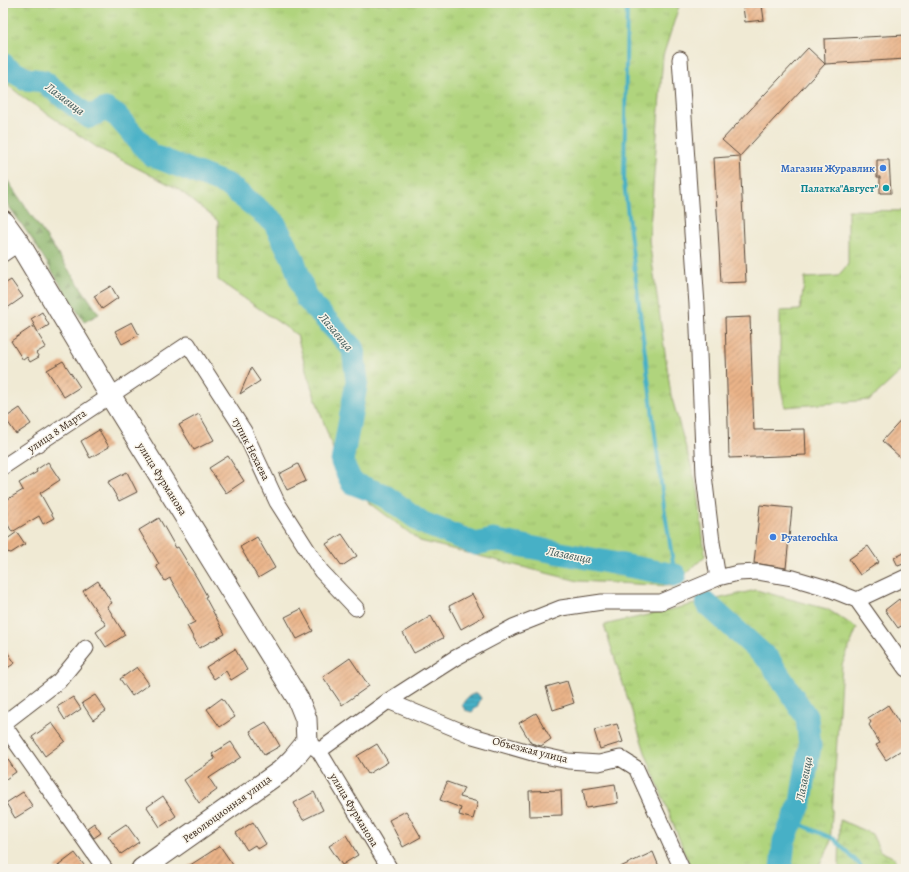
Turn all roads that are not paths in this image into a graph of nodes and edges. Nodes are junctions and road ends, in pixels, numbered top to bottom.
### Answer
1 (680, 59) dead end
2 (3, 221) edge
3 (11, 248) edge
4 (110, 395) junction
5 (3, 467) edge
6 (906, 577) edge
7 (718, 578) junction
8 (857, 600) junction
9 (356, 608) dead end
10 (86, 648) dead end
11 (906, 669) edge
12 (388, 701) junction
13 (3, 724) edge
14 (313, 747) junction
15 (153, 866) edge
16 (105, 869) edge
17 (390, 869) edge
18 (682, 869) edge

1 - 7 street
2 - 3 main road, улица Фурманова
3 - 4 main road, улица Фурманова
4 - 5 street, улица 8 Марта
4 - 9 street, тупик Нехаева
4 - 14 main road, улица Фурманова
6 - 8 street
7 - 8 street
7 - 12 street
8 - 11 street
10 - 13 street
12 - 14 street
12 - 18 street, Объезжая улица
13 - 16 street
14 - 15 main road, Революционная улица
14 - 17 street, улица Фурманова

